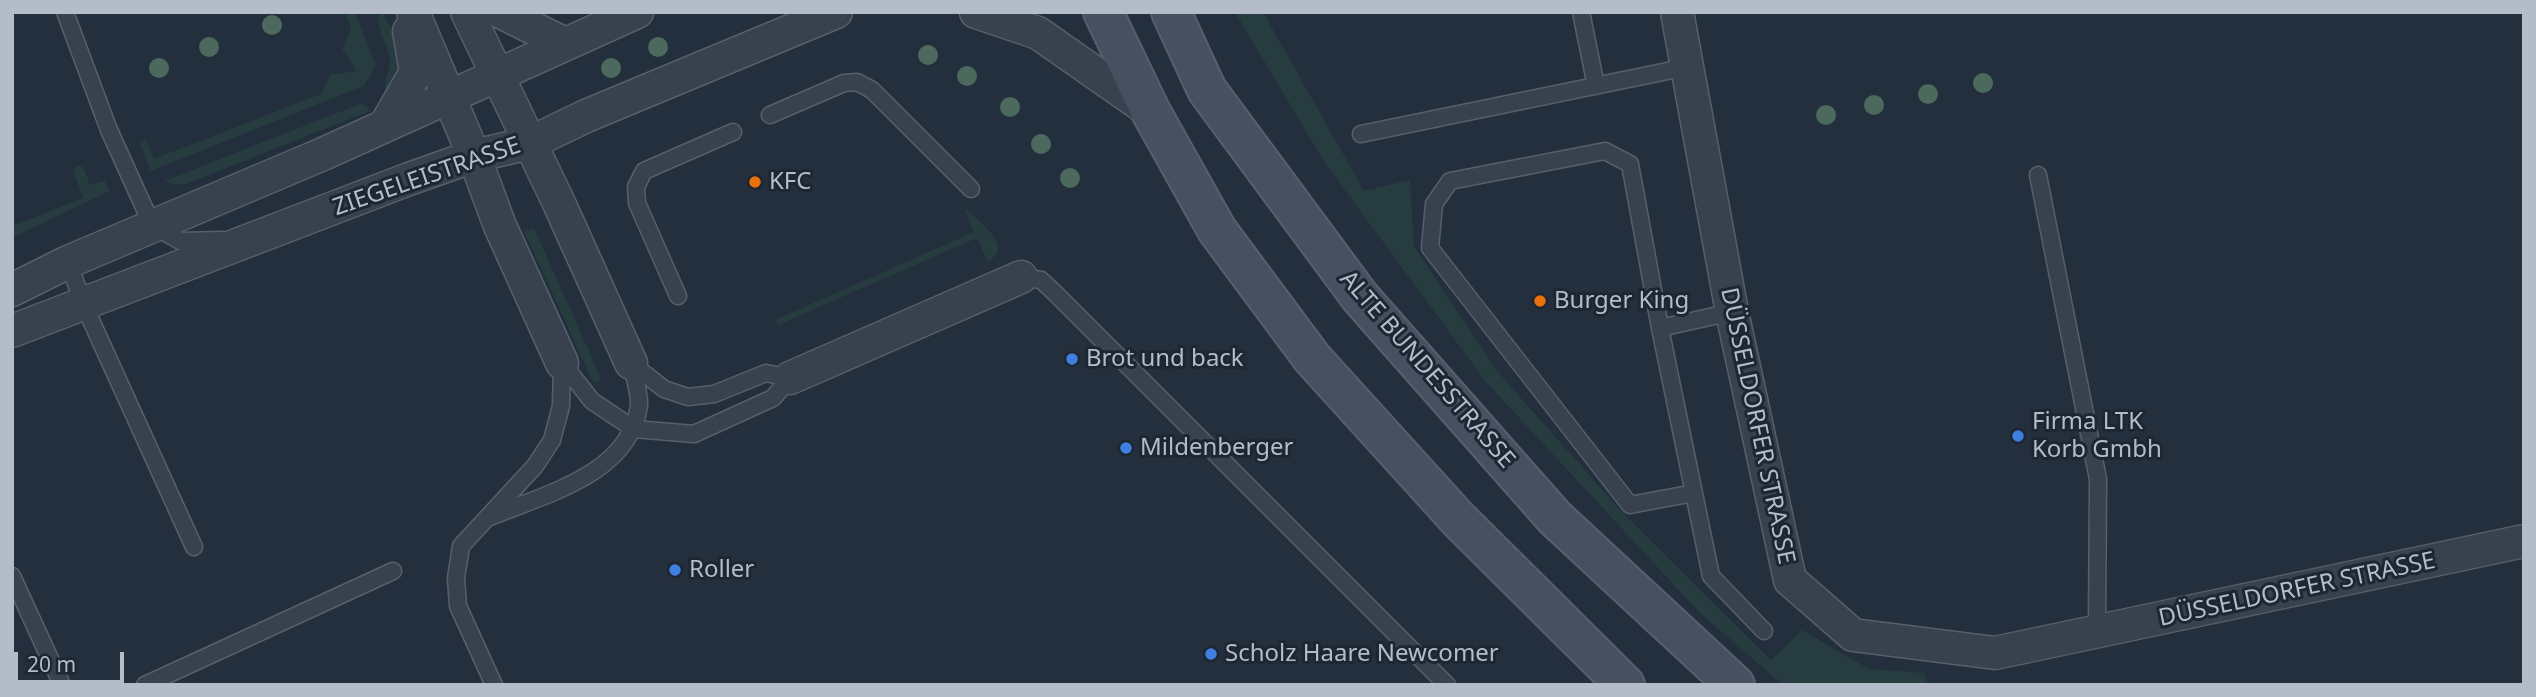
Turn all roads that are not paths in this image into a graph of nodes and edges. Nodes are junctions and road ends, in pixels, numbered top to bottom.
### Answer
1 (65, 12) edge
2 (406, 12) edge
3 (413, 12) edge
4 (467, 12) edge
5 (501, 12) edge
6 (637, 12) edge
7 (836, 12) edge
8 (976, 12) edge
9 (1103, 12) edge
10 (1171, 12) edge
11 (1581, 12) edge
12 (1677, 12) edge
13 (565, 44) junction
14 (1687, 67) junction
15 (497, 75) junction
16 (1596, 86) junction
17 (449, 97) junction
18 (1152, 112) junction
19 (770, 115) dead end
20 (385, 126) junction
21 (733, 132) dead end
22 (1361, 134) dead end
23 (530, 143) junction
24 (474, 156) junction
25 (2038, 174) dead end
26 (971, 189) dead end
27 (152, 225) junction
28 (262, 236) junction
29 (68, 262) junction
30 (1021, 277) joint
31 (12, 290) edge
32 (678, 296) dead end
33 (84, 305) junction
34 (1732, 312) junction
35 (1660, 328) junction
36 (12, 331) edge
37 (562, 363) junction
38 (631, 363) junction
39 (790, 378) junction
40 (634, 429) junction
41 (1694, 493) junction
42 (484, 520) junction
43 (2524, 541) edge
44 (194, 547) dead end
45 (393, 571) dead end
46 (12, 576) edge
47 (1764, 631) dead end
48 (2098, 632) junction
49 (62, 685) edge
50 (145, 685) edge
51 (494, 685) edge
52 (1447, 685) edge
53 (1625, 685) edge
54 (1735, 685) edge

1 - 27 lane
2 - 20 street
3 - 17 street
4 - 15 street
5 - 13 street
6 - 13 street
7 - 23 street, ZIEGELEISTRASSE
8 - 18 street
9 - 18 main road
10 - 54 main road, ALTE BUNDESSTRASSE
11 - 16 lane
12 - 14 street, DÜSSELDORFER STRASSE
13 - 15 street
14 - 16 lane
14 - 34 street, DÜSSELDORFER STRASSE
15 - 17 street
15 - 23 street
16 - 22 lane
17 - 20 street
17 - 24 street
18 - 53 main road
19 - 26 lane
20 - 27 street
21 - 32 lane
23 - 24 street, ZIEGELEISTRASSE
23 - 38 street
24 - 28 street, ZIEGELEISTRASSE
24 - 37 street
25 - 48 lane
27 - 28 lane
27 - 29 street
28 - 33 street, ZIEGELEISTRASSE
29 - 31 street
29 - 33 lane
30 - 39 street
30 - 52 lane
33 - 36 street, ZIEGELEISTRASSE
33 - 44 lane
34 - 35 lane
34 - 48 street, DÜSSELDORFER STRASSE
35 - 41 lane
35 - 41 lane
37 - 40 lane
37 - 42 lane
38 - 39 lane
38 - 40 lane
39 - 40 lane
40 - 42 lane
41 - 47 lane
42 - 51 lane
43 - 48 street, DÜSSELDORFER STRASSE
45 - 50 lane
46 - 49 lane

